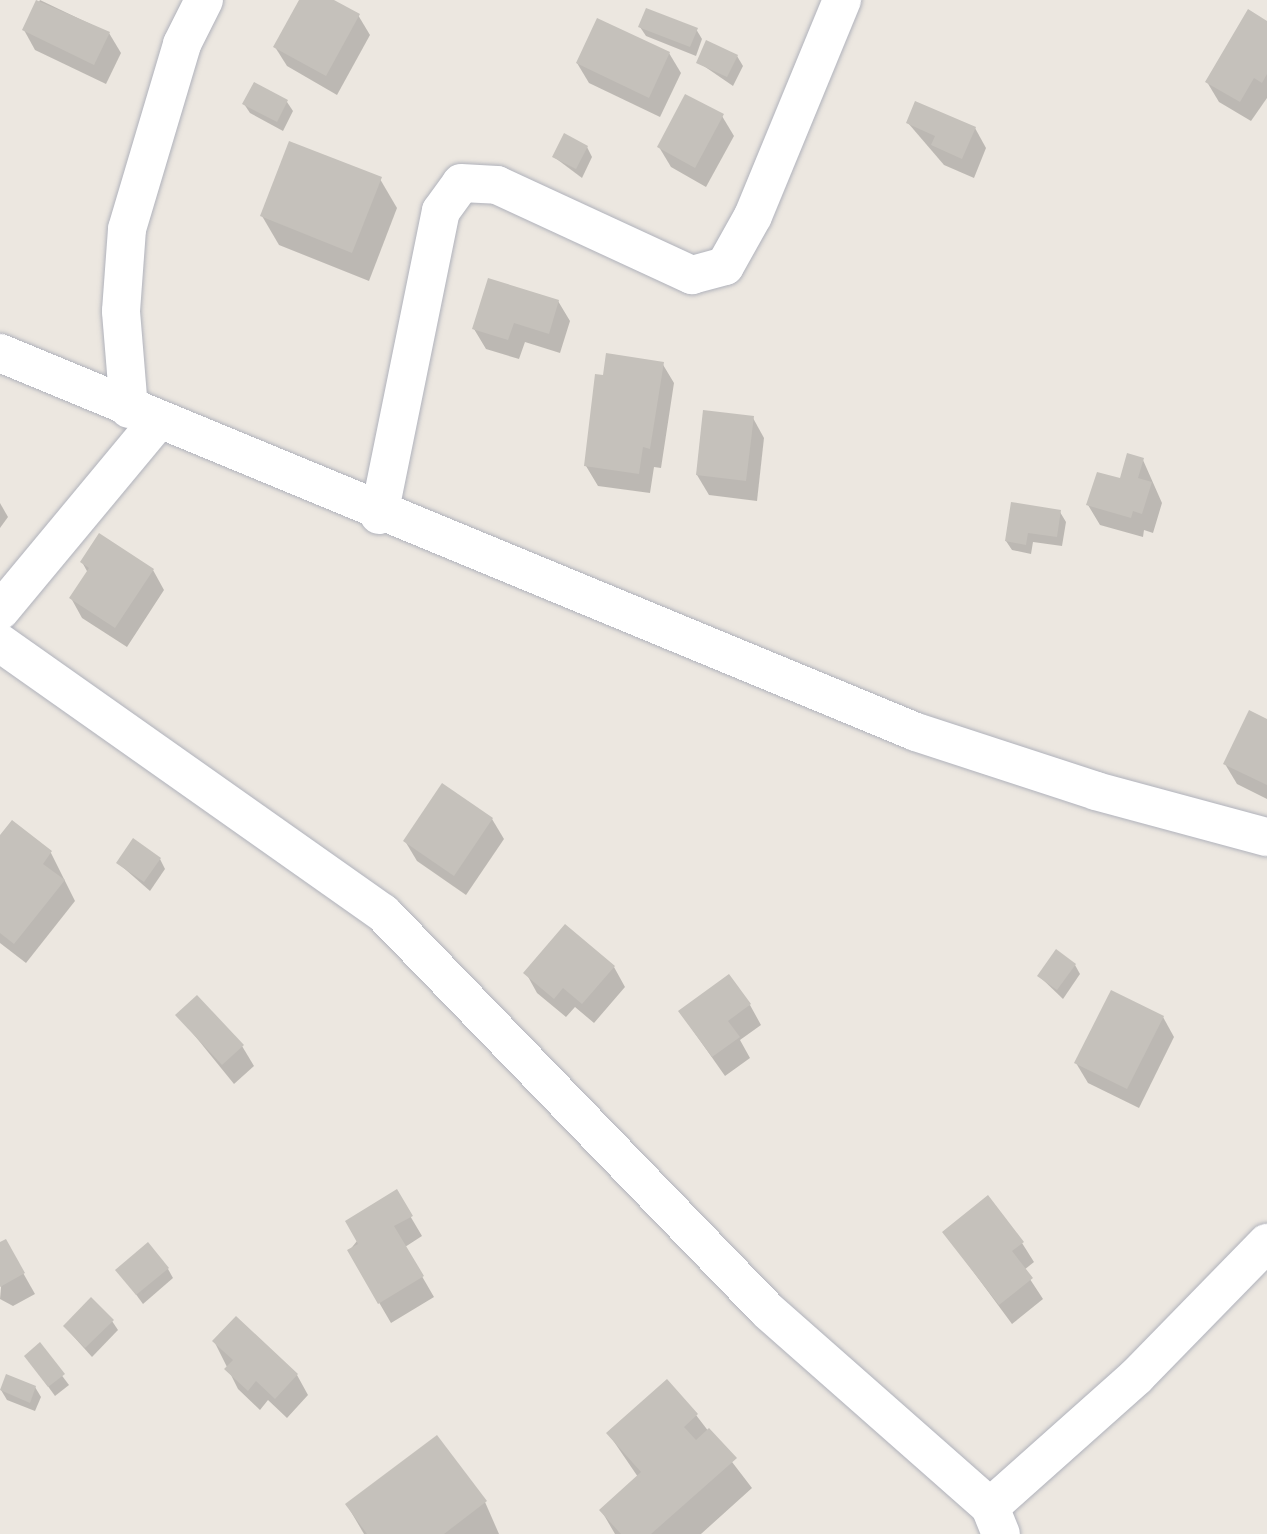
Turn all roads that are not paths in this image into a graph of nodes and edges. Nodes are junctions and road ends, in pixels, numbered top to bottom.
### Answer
1 (204, 0) edge
2 (842, 0) edge
3 (0, 353) edge
4 (144, 415) junction
5 (379, 514) junction
6 (0, 611) edge
7 (0, 643) edge
8 (1267, 837) edge
9 (1264, 1256) edge
10 (995, 1520) edge

1 - 4 street
2 - 5 street
3 - 4 street
4 - 5 street
4 - 6 street
5 - 8 street
7 - 10 street
9 - 10 street

